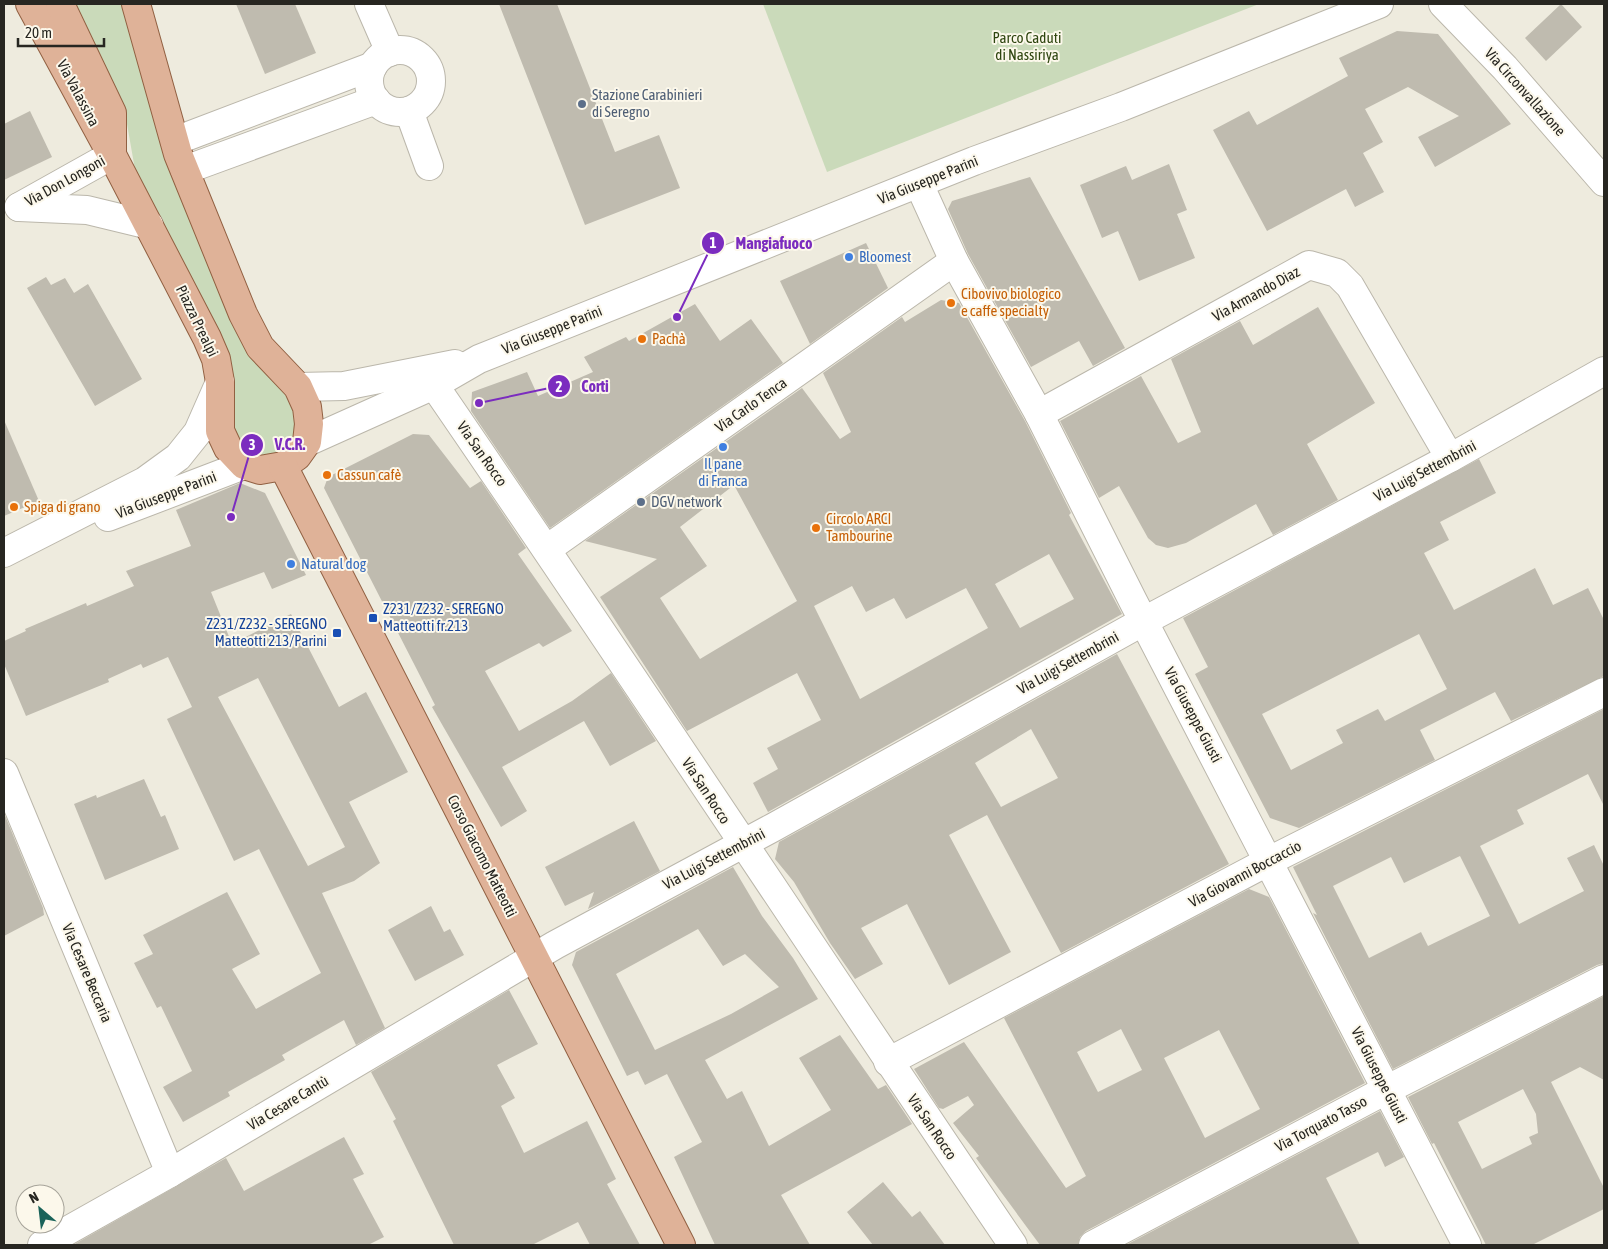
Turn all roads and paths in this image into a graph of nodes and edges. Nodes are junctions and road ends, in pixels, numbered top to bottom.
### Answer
1 (30, 4) edge
2 (60, 4) edge
3 (369, 4) edge
4 (1378, 4) edge
5 (1444, 4) edge
6 (139, 7) edge
7 (382, 59) junction
8 (376, 100) junction
9 (409, 111) junction
10 (174, 141) junction
11 (112, 155) junction
12 (429, 166) dead end
13 (185, 170) junction
14 (1602, 176) edge
15 (919, 184) junction
16 (11, 210) edge
17 (149, 225) junction
18 (954, 261) junction
19 (479, 359) junction
20 (1604, 371) edge
21 (220, 382) junction
22 (434, 385) junction
23 (298, 387) junction
24 (1039, 414) junction
25 (307, 442) junction
26 (1450, 458) junction
27 (244, 465) junction
28 (283, 466) junction
29 (547, 549) junction
30 (4, 554) edge
31 (1144, 621) junction
32 (1604, 692) edge
33 (4, 773) edge
34 (742, 844) junction
35 (1269, 861) junction
36 (533, 957) junction
37 (1604, 980) edge
38 (888, 1062) junction
39 (1386, 1090) junction
40 (170, 1173) junction
41 (42, 1245) edge
42 (681, 1245) edge
43 (1013, 1245) edge
44 (1093, 1245) edge
45 (1467, 1245) edge

1 - 11 main road, Via Valassina
2 - 11 main road, Piazza Prealpi
3 - 7 street
4 - 15 street, Via Giuseppe Parini
5 - 14 street, Via Circonvallazione
6 - 10 main road
7 - 8 street
7 - 9 street
7 - 10 street
8 - 9 street
8 - 13 street
9 - 12 street
10 - 13 main road
11 - 16 street, Via Don Longoni
11 - 17 main road, Piazza Prealpi
13 - 23 main road
15 - 18 street, Via Giuseppe Giusti
15 - 19 street, Via Giuseppe Parini
16 - 17 street, Via Don Longoni
17 - 21 main road, Piazza Prealpi
18 - 24 street, Via Giuseppe Giusti
18 - 29 street, Via Carlo Tenca
19 - 22 street, Via Giuseppe Parini
19 - 23 street, Via Giuseppe Parini
20 - 26 street, Via Luigi Settembrini
21 - 27 main road, Piazza Prealpi
21 - 30 street, Via Giuseppe Parini
22 - 25 street, Via Giuseppe Parini
22 - 29 street, Via San Rocco
23 - 25 main road
24 - 26 street, Via Armando Diaz
24 - 31 street, Via Giuseppe Giusti
25 - 28 main road
26 - 31 street, Via Luigi Settembrini
27 - 28 main road
27 - 30 street, Via Giuseppe Parini
28 - 36 main road, Corso Giacomo Matteotti
29 - 34 street, Via San Rocco
31 - 34 street, Via Luigi Settembrini
31 - 35 street, Via Giuseppe Giusti
32 - 35 street, Via Giovanni Boccaccio
33 - 40 street, Via Cesare Beccaria
34 - 36 street, Via Luigi Settembrini
34 - 38 street, Via San Rocco
35 - 38 street, Via Giovanni Boccaccio
35 - 39 street, Via Giuseppe Giusti
36 - 40 street, Via Cesare Cantù
36 - 42 main road, Corso Giacomo Matteotti
37 - 39 street, Via Torquato Tasso
38 - 43 street, Via San Rocco
39 - 44 street, Via Torquato Tasso
39 - 45 street, Via Giuseppe Giusti
40 - 41 street, Via Cesare Cantù

